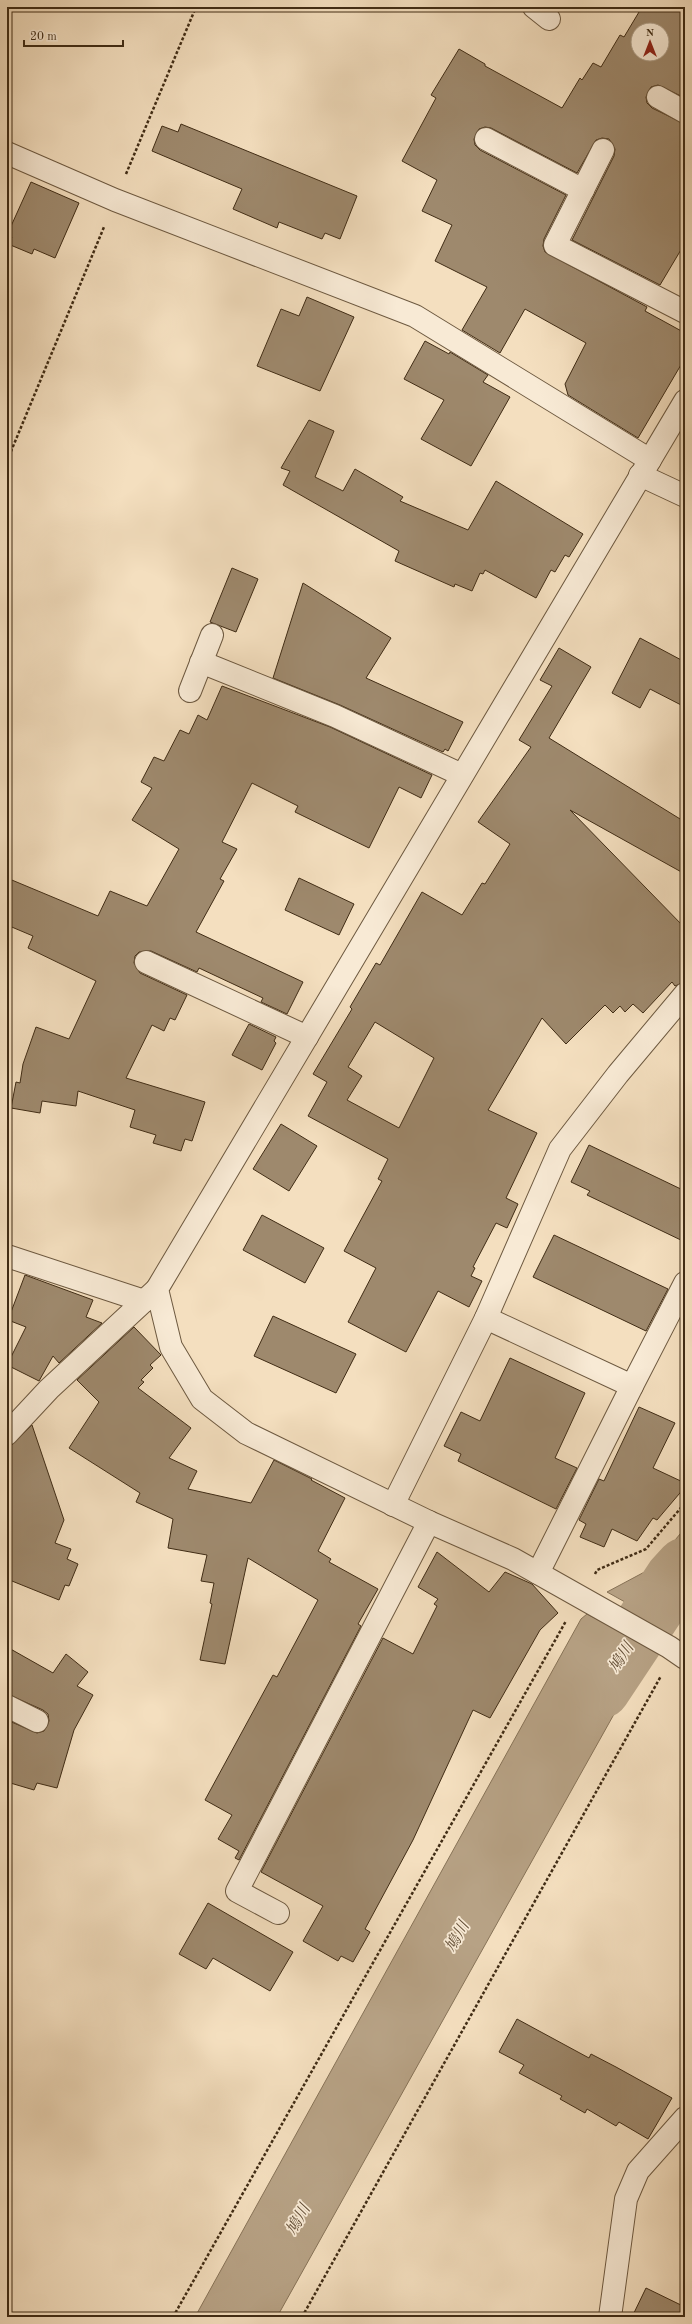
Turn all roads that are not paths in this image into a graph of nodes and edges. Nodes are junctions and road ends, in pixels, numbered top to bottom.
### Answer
1 (658, 97) dead end
2 (685, 112) edge
3 (486, 139) dead end
4 (604, 150) dead end
5 (7, 153) edge
6 (583, 190) junction
7 (685, 312) edge
8 (685, 401) edge
9 (645, 468) junction
10 (685, 496) edge
11 (212, 635) dead end
12 (202, 662) junction
13 (190, 691) dead end
14 (462, 775) junction
15 (146, 962) dead end
16 (685, 994) edge
17 (307, 1037) junction
18 (7, 1256) edge
19 (685, 1283) edge
20 (150, 1295) junction
21 (486, 1318) junction
22 (632, 1386) junction
23 (7, 1434) edge
24 (393, 1505) junction
25 (429, 1522) junction
26 (538, 1573) junction
27 (676, 1652) edge
28 (7, 1706) edge
29 (37, 1721) dead end
30 (278, 1913) dead end
31 (685, 2118) edge
32 (610, 2317) edge

1 - 2 street
3 - 6 street
4 - 6 street
5 - 9 street
6 - 7 street
8 - 9 street
9 - 10 street
9 - 14 street
11 - 12 street
12 - 13 street
12 - 14 street
14 - 17 street
15 - 17 street
16 - 21 street
17 - 20 street
18 - 20 street
19 - 22 street
20 - 23 street
20 - 24 street
21 - 22 street
21 - 24 street
22 - 26 street
24 - 25 street
25 - 26 street
25 - 30 street
26 - 27 street
28 - 29 street
31 - 32 street

